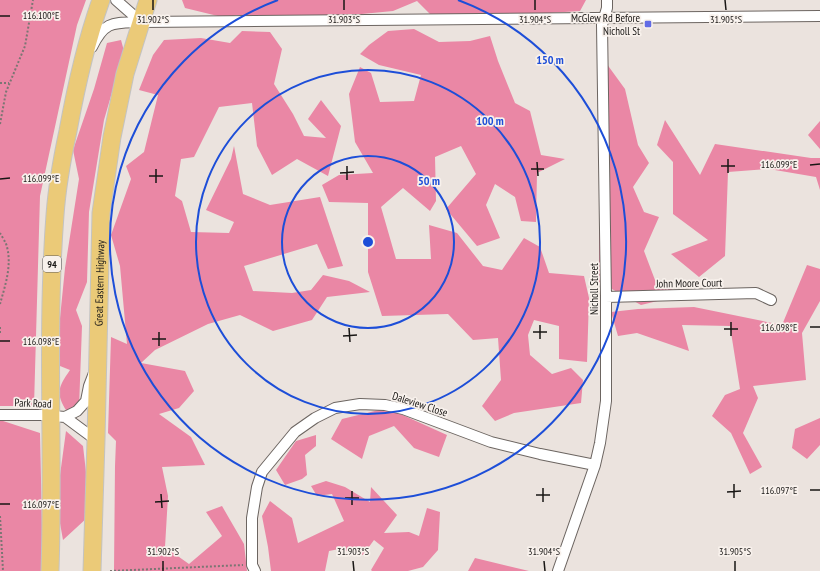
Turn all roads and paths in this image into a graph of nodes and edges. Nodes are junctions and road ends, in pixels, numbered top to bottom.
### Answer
1 (33, 0) edge
2 (101, 0) edge
3 (116, 0) edge
4 (148, 0) edge
5 (607, 0) edge
6 (820, 16) edge
7 (605, 17) junction
8 (141, 22) junction
9 (79, 78) junction
10 (0, 83) edge
11 (9, 83) junction
12 (0, 124) edge
13 (0, 232) edge
14 (606, 297) junction
15 (771, 300) dead end
16 (0, 304) edge
17 (0, 326) edge
18 (0, 332) edge
19 (97, 364) junction
20 (0, 415) edge
21 (58, 416) junction
22 (96, 440) junction
23 (595, 465) junction
24 (0, 516) edge
25 (254, 568) edge
26 (3, 571) edge
27 (50, 571) edge
28 (92, 571) edge
29 (110, 571) edge
30 (558, 571) edge

1 - 11 path
2 - 9 highway, 94
3 - 8 street
4 - 8 highway, Great Eastern Highway
5 - 7 street, Nicholl Street
6 - 7 street
7 - 8 street
7 - 14 street, Nicholl Street
8 - 9 street
8 - 19 highway, Great Eastern Highway
9 - 21 highway, 94
10 - 11 path
11 - 12 path
13 - 16 path
14 - 15 street, John Moore Court
14 - 23 street, Nicholl Street
17 - 18 path
19 - 21 street, Park Road
19 - 22 highway, Great Eastern Highway
20 - 21 street, Park Road
21 - 22 street, Park Road
21 - 27 highway, 94
22 - 28 highway, Great Eastern Highway
23 - 25 street, Daleview Close
23 - 30 street, Nicholl Street
24 - 26 path
25 - 29 path

